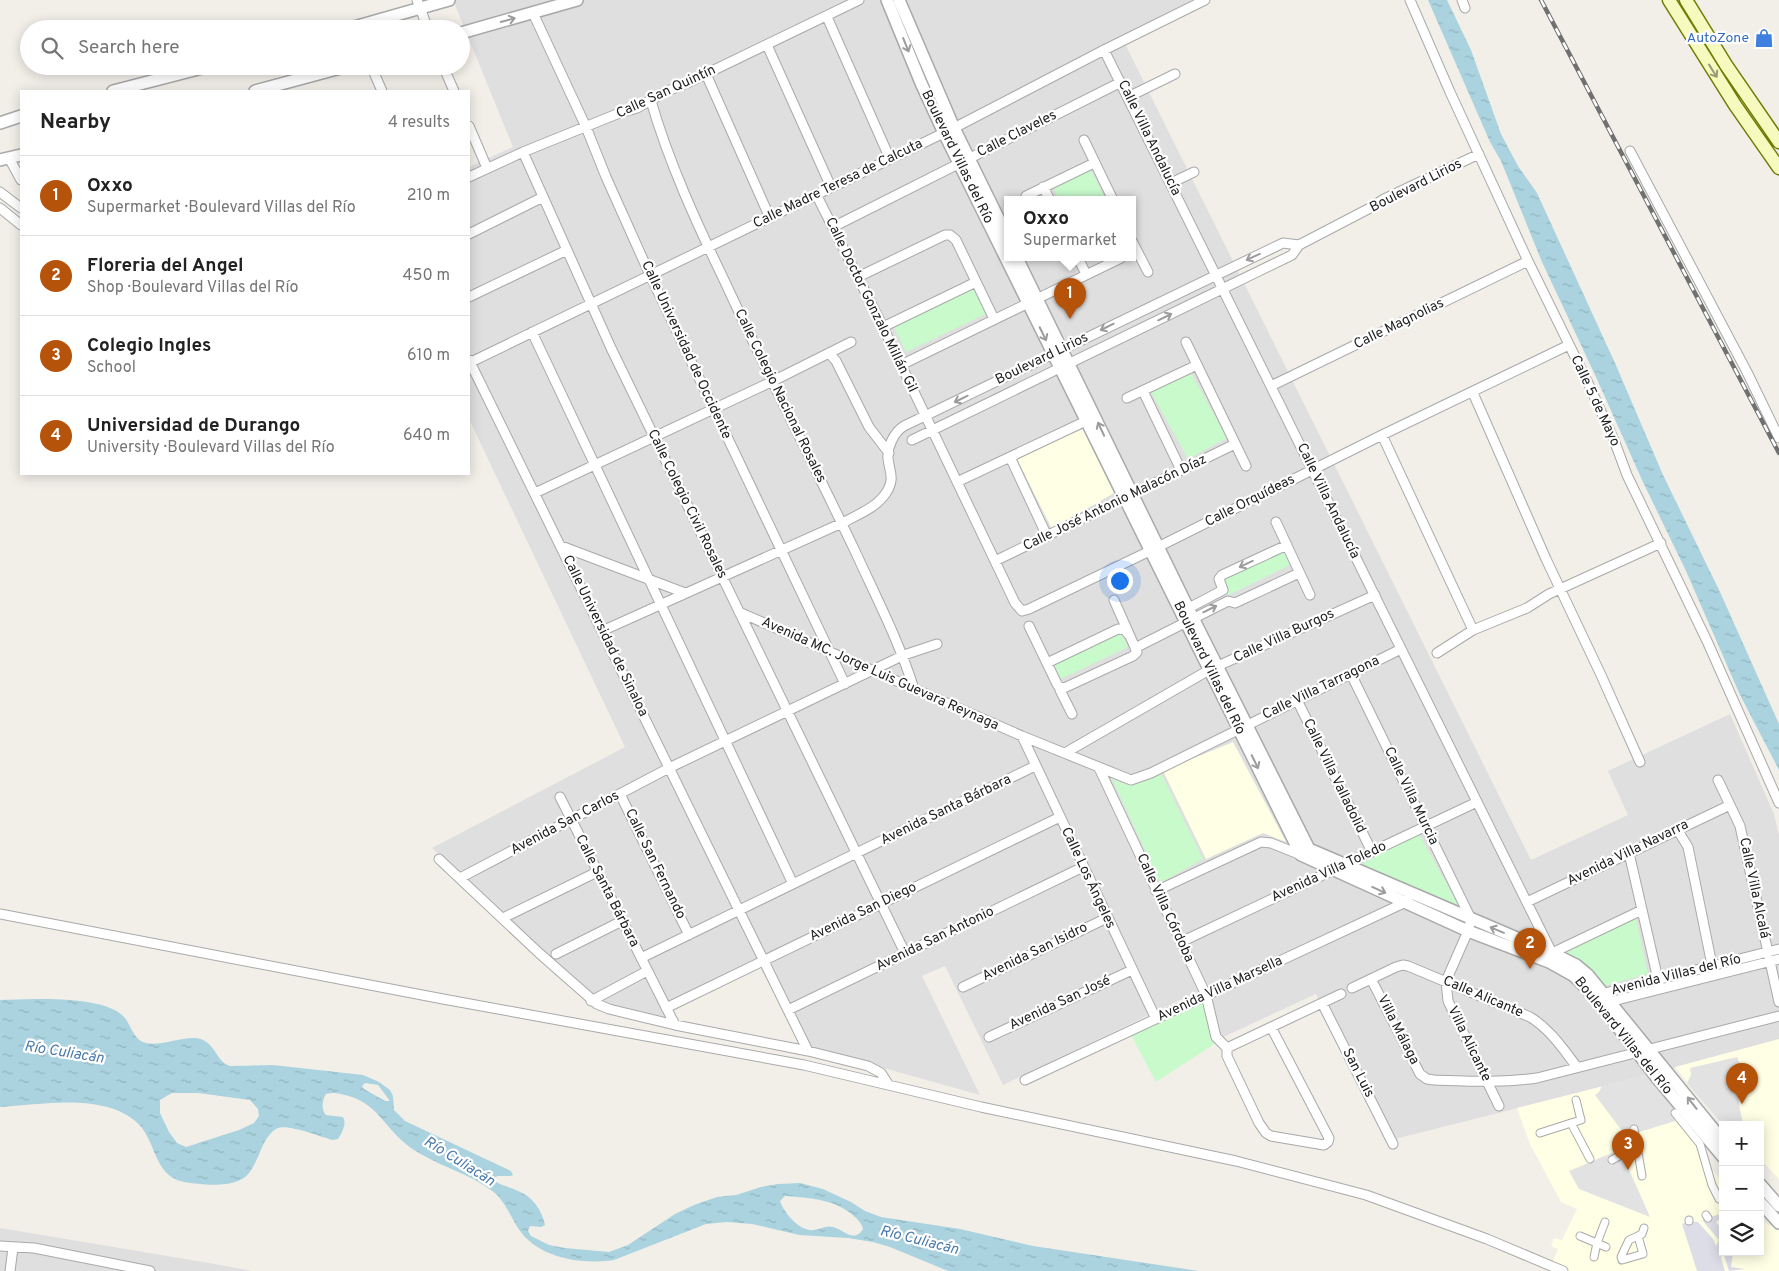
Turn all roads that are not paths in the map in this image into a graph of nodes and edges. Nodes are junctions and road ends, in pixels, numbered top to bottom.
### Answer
1 (449, 0) edge
2 (577, 0) edge
3 (859, 0) edge
4 (887, 0) edge
5 (899, 0) edge
6 (1204, 0) edge
7 (1410, 0) edge
8 (1669, 0) edge
9 (1686, 0) edge
10 (418, 4) edge
11 (533, 13) junction
12 (827, 17) junction
13 (373, 20) edge
14 (424, 20) edge
15 (1699, 22) junction
16 (470, 30) edge
17 (1687, 30) junction
18 (767, 45) junction
19 (1104, 50) junction
20 (706, 74) junction
21 (1175, 74) dead end
22 (175, 75) edge
23 (315, 75) edge
24 (375, 75) edge
25 (447, 75) edge
26 (1121, 82) junction
27 (117, 90) edge
28 (259, 90) edge
29 (382, 90) edge
30 (454, 90) edge
31 (1128, 97) junction
32 (651, 101) junction
33 (20, 116) edge
34 (0, 123) edge
35 (586, 127) junction
36 (470, 128) edge
37 (949, 130) junction
38 (1084, 140) dead end
39 (1779, 142) edge
40 (1630, 151) dead end
41 (523, 152) junction
42 (1479, 154) junction
43 (20, 155) edge
44 (5, 159) edge
45 (890, 159) junction
46 (964, 161) junction
47 (1094, 163) junction
48 (487, 168) junction
49 (1779, 168) edge
50 (1194, 172) dead end
51 (470, 176) edge
52 (20, 179) edge
53 (1171, 183) junction
54 (831, 187) junction
55 (1044, 188) junction
56 (0, 192) edge
57 (816, 194) junction
58 (1026, 196) dead end
59 (1048, 196) edge
60 (1111, 196) edge
61 (544, 197) junction
62 (20, 207) edge
63 (0, 208) edge
64 (770, 218) junction
65 (20, 224) edge
66 (833, 227) junction
67 (1004, 231) edge
68 (470, 234) edge
69 (1004, 243) edge
70 (1299, 245) junction
71 (708, 247) junction
72 (567, 250) junction
73 (1136, 253) edge
74 (1013, 261) edge
75 (1018, 261) edge
76 (1080, 261) edge
77 (1114, 261) edge
78 (1528, 261) junction
79 (1148, 272) dead end
80 (650, 274) junction
81 (1086, 274) junction
82 (1216, 274) junction
83 (858, 278) junction
84 (976, 282) junction
85 (1223, 289) junction
86 (470, 297) edge
87 (1032, 300) junction
88 (591, 304) junction
89 (994, 319) junction
90 (883, 327) junction
91 (532, 332) junction
92 (851, 342) dead end
93 (1186, 342) dead end
94 (1569, 345) junction
95 (1058, 351) junction
96 (829, 353) junction
97 (470, 362) edge
98 (470, 364) edge
99 (901, 364) junction
100 (1065, 365) junction
101 (1197, 365) junction
102 (771, 382) junction
103 (1271, 386) junction
104 (1143, 390) junction
105 (1473, 393) junction
106 (1127, 398) dead end
107 (714, 408) junction
108 (925, 416) junction
109 (1086, 421) junction
110 (932, 430) junction
111 (1382, 435) junction
112 (654, 437) junction
113 (1779, 438) edge
114 (912, 440) dead end
115 (1235, 444) junction
116 (888, 453) junction
117 (1010, 457) junction
118 (594, 465) junction
119 (1246, 466) dead end
120 (1313, 469) junction
121 (1181, 470) junction
122 (957, 482) junction
123 (535, 493) junction
124 (1128, 496) junction
125 (1276, 522) dead end
126 (842, 523) junction
127 (1048, 536) junction
128 (1662, 543) junction
129 (1287, 545) junction
130 (561, 546) junction
131 (1155, 549) junction
132 (781, 550) junction
133 (995, 561) junction
134 (1300, 572) junction
135 (722, 577) junction
136 (648, 579) junction
137 (1561, 589) junction
138 (685, 594) junction
139 (1375, 594) junction
140 (1310, 595) dead end
141 (1114, 600) dead end
142 (660, 604) junction
143 (739, 612) junction
144 (1187, 615) junction
145 (1029, 626) dead end
146 (1473, 630) junction
147 (602, 631) junction
148 (1128, 634) junction
149 (937, 644) dead end
150 (1135, 648) junction
151 (1401, 649) junction
152 (829, 650) junction
153 (1437, 653) dead end
154 (904, 655) junction
155 (1047, 663) junction
156 (1213, 668) junction
157 (871, 671) junction
158 (1351, 674) junction
159 (845, 684) junction
160 (1064, 687) junction
161 (914, 690) junction
162 (1297, 700) junction
163 (787, 712) junction
164 (1072, 714) dead end
165 (1243, 727) junction
166 (1022, 736) junction
167 (725, 741) junction
168 (1064, 753) junction
169 (1640, 762) dead end
170 (1036, 766) junction
171 (669, 768) junction
172 (1100, 768) junction
173 (1718, 780) dead end
174 (620, 794) junction
175 (560, 797) dead end
176 (1477, 802) junction
177 (1779, 803) edge
178 (1730, 805) junction
179 (1060, 817) junction
180 (572, 820) junction
181 (1426, 827) junction
182 (1677, 829) junction
183 (1372, 852) junction
184 (1629, 853) junction
185 (856, 854) junction
186 (1301, 855) junction
187 (439, 858) dead end
188 (1346, 865) junction
189 (1083, 867) junction
190 (1334, 870) junction
191 (597, 872) junction
192 (460, 878) junction
193 (793, 884) junction
194 (1156, 891) junction
195 (1408, 898) junction
196 (1527, 902) junction
197 (880, 904) junction
198 (1642, 910) junction
199 (738, 911) junction
200 (0, 914) edge
201 (503, 918) junction
202 (1107, 918) junction
203 (1471, 919) junction
204 (622, 921) junction
205 (1468, 931) junction
206 (689, 934) junction
207 (1180, 942) junction
208 (1779, 949) edge
209 (905, 953) junction
210 (556, 954) dead end
211 (1550, 957) junction
212 (1772, 957) edge
213 (641, 958) junction
214 (763, 961) junction
215 (1712, 966) junction
216 (1132, 970) junction
217 (647, 971) junction
218 (1715, 975) junction
219 (1371, 979) junction
220 (1658, 979) junction
221 (1446, 981) junction
222 (963, 986) dead end
223 (1352, 988) dead end
224 (1660, 989) junction
225 (1341, 994) dead end
226 (1206, 996) junction
227 (1601, 999) junction
228 (591, 1000) junction
229 (1779, 1002) edge
230 (1322, 1003) junction
231 (666, 1008) junction
232 (788, 1010) junction
233 (1779, 1016) edge
234 (1156, 1019) junction
235 (675, 1025) junction
236 (1271, 1027) junction
237 (989, 1037) dead end
238 (1227, 1048) junction
239 (1648, 1049) junction
240 (808, 1051) junction
241 (1636, 1052) junction
242 (1577, 1067) junction
243 (1025, 1080) dead end
244 (1488, 1082) junction
245 (888, 1084) junction
246 (1576, 1100) dead end
247 (1499, 1106) dead end
248 (1675, 1113) dead end
249 (1571, 1123) junction
250 (1634, 1129) dead end
251 (1540, 1133) dead end
252 (1719, 1136) edge
253 (1393, 1144) dead end
254 (1636, 1146) junction
255 (1719, 1152) edge
256 (1590, 1159) dead end
257 (1612, 1160) dead end
258 (1642, 1176) dead end
259 (1764, 1189) edge
260 (1719, 1199) dead end
261 (1764, 1206) edge
262 (1779, 1206) edge
263 (1606, 1222) dead end
264 (1779, 1222) edge
265 (1644, 1228) dead end
266 (1580, 1236) dead end
267 (1638, 1236) dead end
268 (1597, 1244) junction
269 (0, 1246) edge
270 (1606, 1247) dead end
271 (13, 1248) junction
272 (1594, 1257) dead end
273 (10, 1271) edge
274 (150, 1271) edge
275 (1563, 1271) edge

1 - 10 street
2 - 11 street
3 - 12 street, Calle San Quintín
4 -> 37 street, Boulevard Villas del Río
5 - 37 street, Boulevard Villas del Río
6 - 19 street, Calle Madre Teresa de Calcuta
7 - 42 street, Calle 5 de Mayo
8 - 17 main road
9 - 15 main road
10 - 13 street
10 - 14 street
16 -> 11 street
11 - 35 street, Calle Universidad de Occidente
12 - 18 street, Calle San Quintín
12 - 45 street
15 - 17 main road
15 - 39 main road
17 -> 49 main road
18 - 20 street, Calle San Quintín
18 - 54 street
19 - 26 street, Calle Villa Andalucía
19 - 37 street, Calle Madre Teresa de Calcuta
20 - 32 street, Calle San Quintín
20 - 64 street
21 - 31 street
22 - 27 street
23 - 28 street
24 - 29 street
25 - 30 street
26 - 31 street, Calle Villa Andalucía
26 - 46 street, Calle Claveles
31 - 53 street, Calle Villa Andalucía
32 - 35 street, Calle San Quintín
32 - 71 street, Calle Colegio Nacional Rosales
33 - 34 street
35 - 41 street, Calle San Quintín
35 - 80 street, Calle Universidad de Occidente
36 - 48 street
37 - 45 street, Calle Madre Teresa de Calcuta
37 - 46 street, Boulevard Villas del Río
38 - 47 street
40 - 113 street
41 - 48 street, Calle San Quintín
41 - 61 street, Calle Colegio Civil Rosales
42 - 70 street, Boulevard Lirios
42 - 78 street, Calle 5 de Mayo
43 - 44 street
44 - 52 street
45 - 54 street, Calle Madre Teresa de Calcuta
46 - 66 street, Calle Claveles
46 - 67 street, Boulevard Villas del Río
46 - 69 street, Boulevard Villas del Río
47 - 55 street
47 - 60 street
48 - 51 street, Calle San Quintín
50 - 53 street
53 - 82 street, Calle Villa Andalucía
54 - 57 street, Calle Madre Teresa de Calcuta
55 - 58 street
55 - 59 street
56 - 62 street
57 - 64 street, Calle Madre Teresa de Calcuta
57 - 66 street, Calle Doctor Gonzalo Millán Gil
61 - 68 street
61 - 72 street, Calle Colegio Civil Rosales
63 - 65 street
64 - 71 street, Calle Madre Teresa de Calcuta
66 - 83 street, Calle Doctor Gonzalo Millán Gil
70 -> 82 street, Boulevard Lirios
70 - 85 street, Boulevard Lirios
71 - 80 street, Calle Madre Teresa de Calcuta
71 - 102 street, Calle Colegio Nacional Rosales
72 - 86 street
72 - 88 street, Calle Colegio Civil Rosales
73 - 79 street
74 - 87 street, Boulevard Villas del Río
75 - 87 street, Boulevard Villas del Río
76 - 81 street
77 - 81 street
78 - 94 street, Calle 5 de Mayo
78 - 103 street, Calle Magnolias
80 - 88 street, Calle Madre Teresa de Calcuta
80 - 107 street, Calle Universidad de Occidente
81 - 87 street
82 - 85 street, Calle Villa Andalucía
82 -> 95 street, Boulevard Lirios
83 - 84 street
83 - 90 street, Calle Doctor Gonzalo Millán Gil
84 - 89 street
84 - 90 street
100 -> 85 street, Boulevard Lirios
85 - 103 street, Calle Villa Andalucía
87 - 89 street
87 - 95 street, Boulevard Villas del Río
88 - 91 street, Calle Madre Teresa de Calcuta
88 - 112 street, Calle Colegio Civil Rosales
89 - 99 street
90 - 99 street, Calle Doctor Gonzalo Millán Gil
91 - 97 street, Calle Madre Teresa de Calcuta
91 - 118 street
92 - 96 street
93 - 101 street
94 - 105 street, Calle Orquídeas
94 - 128 street, Calle 5 de Mayo
95 - 100 street, Boulevard Villas del Río
95 -> 108 street, Boulevard Lirios
96 - 102 street
96 - 116 street
98 - 123 street, Calle Universidad de Sinaloa
99 - 108 street, Calle Doctor Gonzalo Millán Gil
100 - 109 street, Boulevard Villas del Río
100 - 110 street, Boulevard Lirios
124 -> 100 street, Boulevard Villas del Río
101 - 104 street
101 - 115 street
102 - 107 street
102 - 126 street, Calle Colegio Nacional Rosales
103 - 120 street, Calle Villa Andalucía
104 - 106 street
104 - 121 street
105 - 111 street, Calle Orquídeas
105 - 137 street
107 - 112 street
107 - 132 street, Calle Universidad de Occidente
108 - 110 street, Calle Doctor Gonzalo Millán Gil
108 - 116 street, Boulevard Lirios
109 - 117 street
109 - 124 street, Boulevard Villas del Río
110 - 114 street, Boulevard Lirios
110 - 122 street
111 - 120 street, Calle Orquídeas
111 - 146 street
112 - 118 street
112 - 135 street, Calle Colegio Civil Rosales
115 - 119 street
115 - 121 street, Calle José Antonio Malacón Díaz
116 - 126 street
117 - 122 street
117 - 127 street
118 - 123 street
118 - 136 street
120 - 131 street, Calle Orquídeas
120 - 139 street, Calle Villa Andalucía
121 - 124 street, Calle José Antonio Malacón Díaz
122 - 133 street
123 - 130 street, Calle Universidad de Sinaloa
124 - 127 street, Calle José Antonio Malacón Díaz
124 - 131 street, Boulevard Villas del Río
125 - 129 street
126 - 132 street
126 - 154 street, Calle Colegio Nacional Rosales
127 - 133 street, Calle José Antonio Malacón Díaz
128 - 137 street
128 - 177 street, Calle 5 de Mayo
129 - 134 street
129 -> 144 street
130 - 136 street
130 - 147 street, Calle Universidad de Sinaloa
131 - 133 street, Calle Orquídeas
131 - 144 street, Boulevard Villas del Río
132 - 135 street
132 - 152 street, Calle Universidad de Occidente
134 - 140 street
144 -> 134 street
135 - 138 street
135 - 143 street, Calle Colegio Civil Rosales
136 - 138 street
136 - 142 street
137 - 146 street
137 - 169 street
138 - 142 street
139 - 151 street, Calle Villa Andalucía
139 - 156 street, Calle Villa Burgos
141 - 148 street
142 - 147 street
142 - 167 street
143 - 152 street, Avenida MC. Jorge Luis Guevara Reynaga
143 - 163 street, Calle Colegio Civil Rosales
144 - 150 street
144 - 156 street, Boulevard Villas del Río
145 - 155 street
146 - 153 street
147 - 171 street, Calle Universidad de Sinaloa
148 - 150 street
148 - 155 street
149 - 154 street, Avenida San Carlos
150 - 160 street
151 - 158 street, Calle Villa Tarragona
151 - 176 street, Calle Villa Andalucía
152 - 157 street, Avenida MC. Jorge Luis Guevara Reynaga
152 - 159 street, Calle Universidad de Occidente
154 - 157 street, Avenida San Carlos
154 - 161 street, Calle Colegio Nacional Rosales
155 - 160 street
156 - 165 street, Boulevard Villas del Río
156 - 168 street, Calle Villa Burgos
157 - 159 street, Avenida San Carlos
157 - 161 street, Avenida MC. Jorge Luis Guevara Reynaga
158 - 162 street, Calle Villa Tarragona
158 - 181 street, Calle Villa Murcia
159 - 163 street, Avenida San Carlos
160 - 164 street
161 - 166 street, Avenida MC. Jorge Luis Guevara Reynaga
162 - 165 street, Calle Villa Tarragona
162 - 183 street, Calle Villa Valladolid
163 - 167 street, Avenida San Carlos
163 - 185 street, Calle Colegio Civil Rosales
165 - 172 street, Calle Villa Tarragona
165 -> 186 street, Boulevard Villas del Río
165 - 188 street, Boulevard Villas del Río
166 - 168 street, Calle Villa Tarragona
166 - 170 street, Calle Los Ángeles
167 - 171 street, Avenida San Carlos
167 - 193 street
168 - 172 street, Calle Villa Tarragona
170 - 179 street, Calle Los Ángeles
170 - 185 street, Avenida Santa Bárbara
171 - 174 street, Avenida San Carlos
171 - 199 street, Calle Universidad de Sinaloa
172 - 194 street, Calle Villa Córdoba
173 - 178 street, Calle Villa Alcalá
174 - 180 street, Avenida San Carlos
174 - 206 street, Calle San Fernando
175 - 180 street, Calle Santa Bárbara
176 - 181 street, Avenida Villa Toledo
176 - 196 street, Calle Villa Andalucía
178 - 182 street, Avenida Villa Navarra
178 - 212 street, Calle Villa Alcalá
179 - 189 street, Calle Los Ángeles
179 - 197 street, Avenida San Diego
180 - 191 street, Calle Santa Bárbara
180 - 192 street, Avenida San Carlos
181 - 183 street, Avenida Villa Toledo
181 - 203 street, Calle Villa Murcia
182 - 184 street, Avenida Villa Navarra
182 - 215 street
183 - 188 street, Avenida Villa Toledo
184 - 196 street, Avenida Villa Navarra
184 - 198 street
185 - 193 street, Avenida Santa Bárbara
185 - 197 street, Calle Colegio Civil Rosales
186 - 190 street, Boulevard Villas del Río
186 - 194 street
187 - 192 street
188 - 190 street, Avenida Villa Toledo
188 - 195 street, Boulevard Villas del Río
189 - 202 street, Calle Los Ángeles
189 - 209 street, Avenida San Antonio
190 -> 195 street, Boulevard Villas del Río
190 - 207 street, Avenida Villa Toledo
191 - 201 street
191 - 204 street, Calle Santa Bárbara
192 - 201 street
193 - 199 street, Calle Santa Bárbara
194 - 207 street, Calle Villa Córdoba
195 - 203 street, Boulevard Villas del Río
195 - 205 street, Boulevard Villas del Río
195 - 226 street, Avenida Villa Marsella
196 - 211 street, Calle Villa Andalucía
197 - 209 street, Calle Colegio Civil Rosales
197 - 214 street, Avenida San Diego
198 - 211 street
198 - 220 street
199 - 206 street, Calle Santa Bárbara
199 - 214 street, Calle Universidad de Sinaloa
200 - 245 street
201 - 228 street
202 - 216 street, Calle Los Ángeles
202 - 222 street, Avenida San Isidro
203 - 205 street
211 -> 203 street, Boulevard Villas del Río
204 - 210 street
204 - 213 street, Calle Santa Bárbara
205 - 211 street, Boulevard Villas del Río
205 - 221 street
206 - 213 street, Calle Santa Bárbara
207 - 226 street, Calle Villa Córdoba
208 - 212 street, Avenida Villas del Río
209 - 232 street, Avenida San Antonio
211 - 227 street, Boulevard Villas del Río
212 - 215 street, Avenida Villas del Río
212 - 218 street
212 - 229 street, Calle Villa Alcalá
213 - 217 street, Calle Santa Bárbara
214 - 231 street, Avenida San Diego
214 - 232 street, Calle Universidad de Sinaloa
215 - 218 street
215 - 220 street, Avenida Villas del Río
216 - 234 street, Calle Los Ángeles
216 - 237 street, Avenida San José
217 - 228 street
217 - 231 street, Calle Santa Bárbara
218 - 224 street
219 - 221 street, Calle Alicante
219 - 223 street, Calle Alicante
219 - 244 street, Villa Málaga
220 - 224 street
220 - 227 street, Avenida Villas del Río
221 - 242 street, Calle Alicante
221 - 244 street, Villa Alicante
224 - 227 street
225 - 230 street
226 - 234 street, Avenida Villa Marsella
226 - 238 street, Calle Villa Córdoba
227 - 239 street, Boulevard Villas del Río
227 - 241 street, Boulevard Villas del Río
228 - 235 street
230 - 236 street
230 - 253 street, San Luis
231 - 235 street, Calle Santa Bárbara
232 - 240 street, Calle Universidad de Sinaloa
233 - 239 street
234 - 243 street, Avenida Villa Marsella
235 - 240 street
236 - 238 street
236 - 238 street, Calle Villa Córdoba
239 - 241 street
252 -> 239 street, Boulevard Villas del Río
240 - 245 street
241 - 242 street
241 - 255 street, Boulevard Villas del Río
242 - 244 street
244 - 247 street, Villa Alicante
245 - 275 street
246 - 249 street
248 - 260 street
249 - 251 street
249 - 256 street
250 - 254 street
254 - 257 street
254 - 258 street
259 - 262 street
261 - 264 street
263 - 268 street
265 - 267 street
266 - 268 street
268 - 270 street
268 - 272 street
269 - 271 street
271 - 273 street
271 - 274 street

